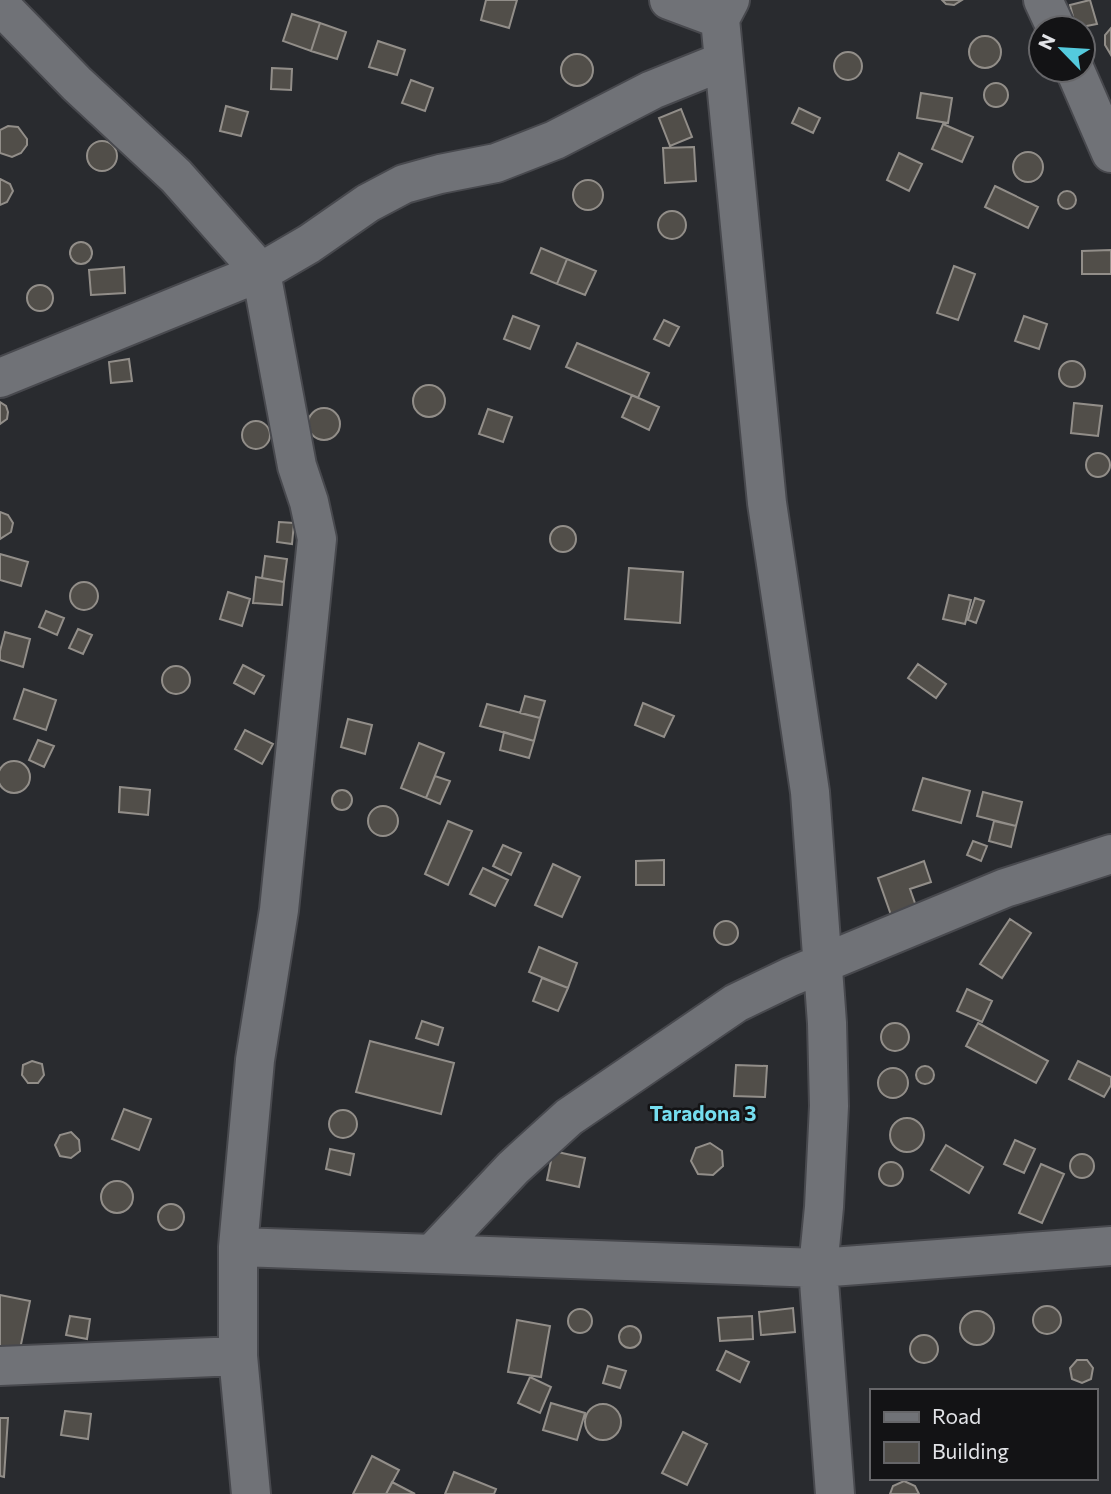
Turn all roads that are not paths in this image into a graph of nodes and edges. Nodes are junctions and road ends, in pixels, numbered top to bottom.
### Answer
1 (669, 0) edge
2 (0, 5) edge
3 (725, 9) edge
4 (724, 61) junction
5 (1081, 84) edge
6 (1111, 153) edge
7 (261, 272) junction
8 (0, 377) edge
9 (1111, 853) edge
10 (822, 965) junction
11 (1111, 1246) edge
12 (238, 1247) junction
13 (432, 1254) junction
14 (818, 1268) junction
15 (238, 1356) junction
16 (0, 1366) edge
17 (251, 1494) edge
18 (835, 1494) edge

1 - 3 street
2 - 7 street
3 - 4 street
4 - 7 street
4 - 10 street
5 - 6 street
7 - 8 street
7 - 12 street
9 - 10 street
10 - 13 street
10 - 14 street
11 - 14 street
12 - 13 street
12 - 15 street
13 - 14 street
14 - 18 street
15 - 16 street
15 - 17 street

